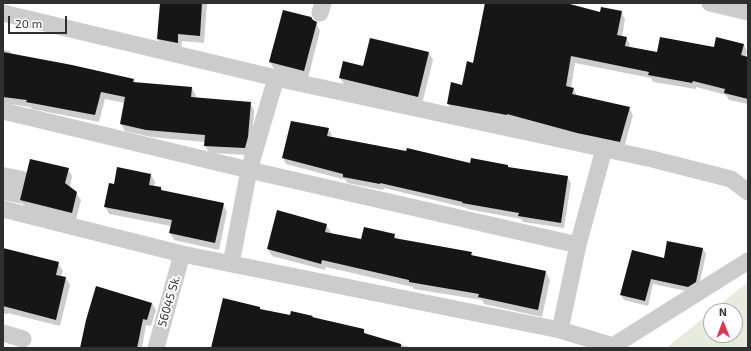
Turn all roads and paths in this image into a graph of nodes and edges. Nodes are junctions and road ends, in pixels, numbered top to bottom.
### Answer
1 (710, 3) edge
2 (748, 12) edge
3 (3, 13) edge
4 (276, 78) junction
5 (3, 111) edge
6 (604, 149) junction
7 (249, 170) junction
8 (748, 192) edge
9 (3, 209) edge
10 (578, 245) junction
11 (182, 254) junction
12 (748, 261) edge
13 (231, 264) junction
14 (560, 330) junction
15 (3, 333) edge
16 (23, 339) dead end
17 (613, 347) edge
18 (156, 348) edge

1 - 2 street
3 - 4 street
4 - 6 street
4 - 7 street
5 - 7 street
6 - 8 street
6 - 10 street
7 - 10 street
7 - 13 street
9 - 11 street
10 - 14 street
11 - 13 street
11 - 18 street, 56045 Sk.
12 - 17 street
13 - 14 street
14 - 17 street
15 - 16 street

